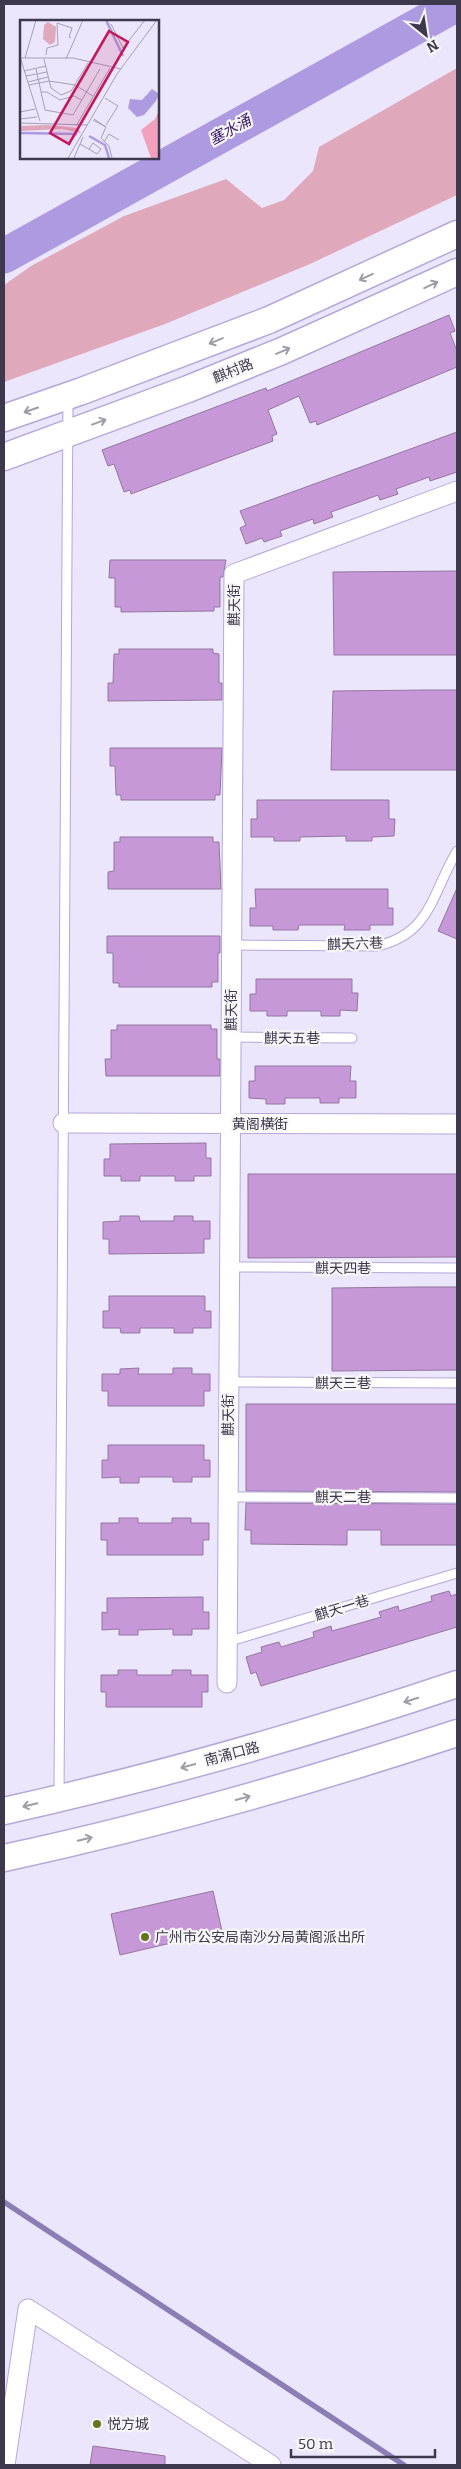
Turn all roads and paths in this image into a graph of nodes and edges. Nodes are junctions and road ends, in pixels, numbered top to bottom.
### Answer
1 (457, 234) edge
2 (457, 272) edge
3 (68, 396) junction
4 (4, 418) edge
5 (68, 433) junction
6 (4, 457) edge
7 (457, 491) edge
8 (457, 851) edge
9 (232, 945) junction
10 (231, 1037) junction
11 (352, 1038) dead end
12 (63, 1123) junction
13 (230, 1124) junction
14 (457, 1124) edge
15 (230, 1267) junction
16 (457, 1268) edge
17 (229, 1382) junction
18 (457, 1383) edge
19 (228, 1497) junction
20 (457, 1498) edge
21 (457, 1573) edge
22 (227, 1642) junction
23 (226, 1683) dead end
24 (457, 1684) edge
25 (457, 1733) edge
26 (59, 1798) junction
27 (4, 1811) edge
28 (4, 1858) edge
29 (5, 2465) edge
30 (271, 2465) edge

1 -> 3 street
5 -> 2 street, 麒村路
3 -> 4 street
3 - 5 lane
5 - 6 street, 麒村路
5 - 12 lane
7 - 9 street, 麒天街
8 - 9 lane, 麒天六巷
9 - 10 street, 麒天街
10 - 11 lane, 麒天五巷
10 - 13 street, 麒天街
12 - 13 street, 黄阁横街
12 - 26 lane
13 - 14 street, 黄阁横街
13 - 15 street, 麒天街
15 - 16 lane, 麒天四巷
15 - 17 street, 麒天街
17 - 18 lane, 麒天三巷
17 - 19 street, 麒天街
19 - 20 lane, 麒天二巷
19 - 22 street, 麒天街
21 - 22 lane, 麒天一巷
22 - 23 street, 麒天街
24 -> 26 street, 南涌口路
28 -> 25 street
26 -> 27 street, 南涌口路
29 - 30 street

